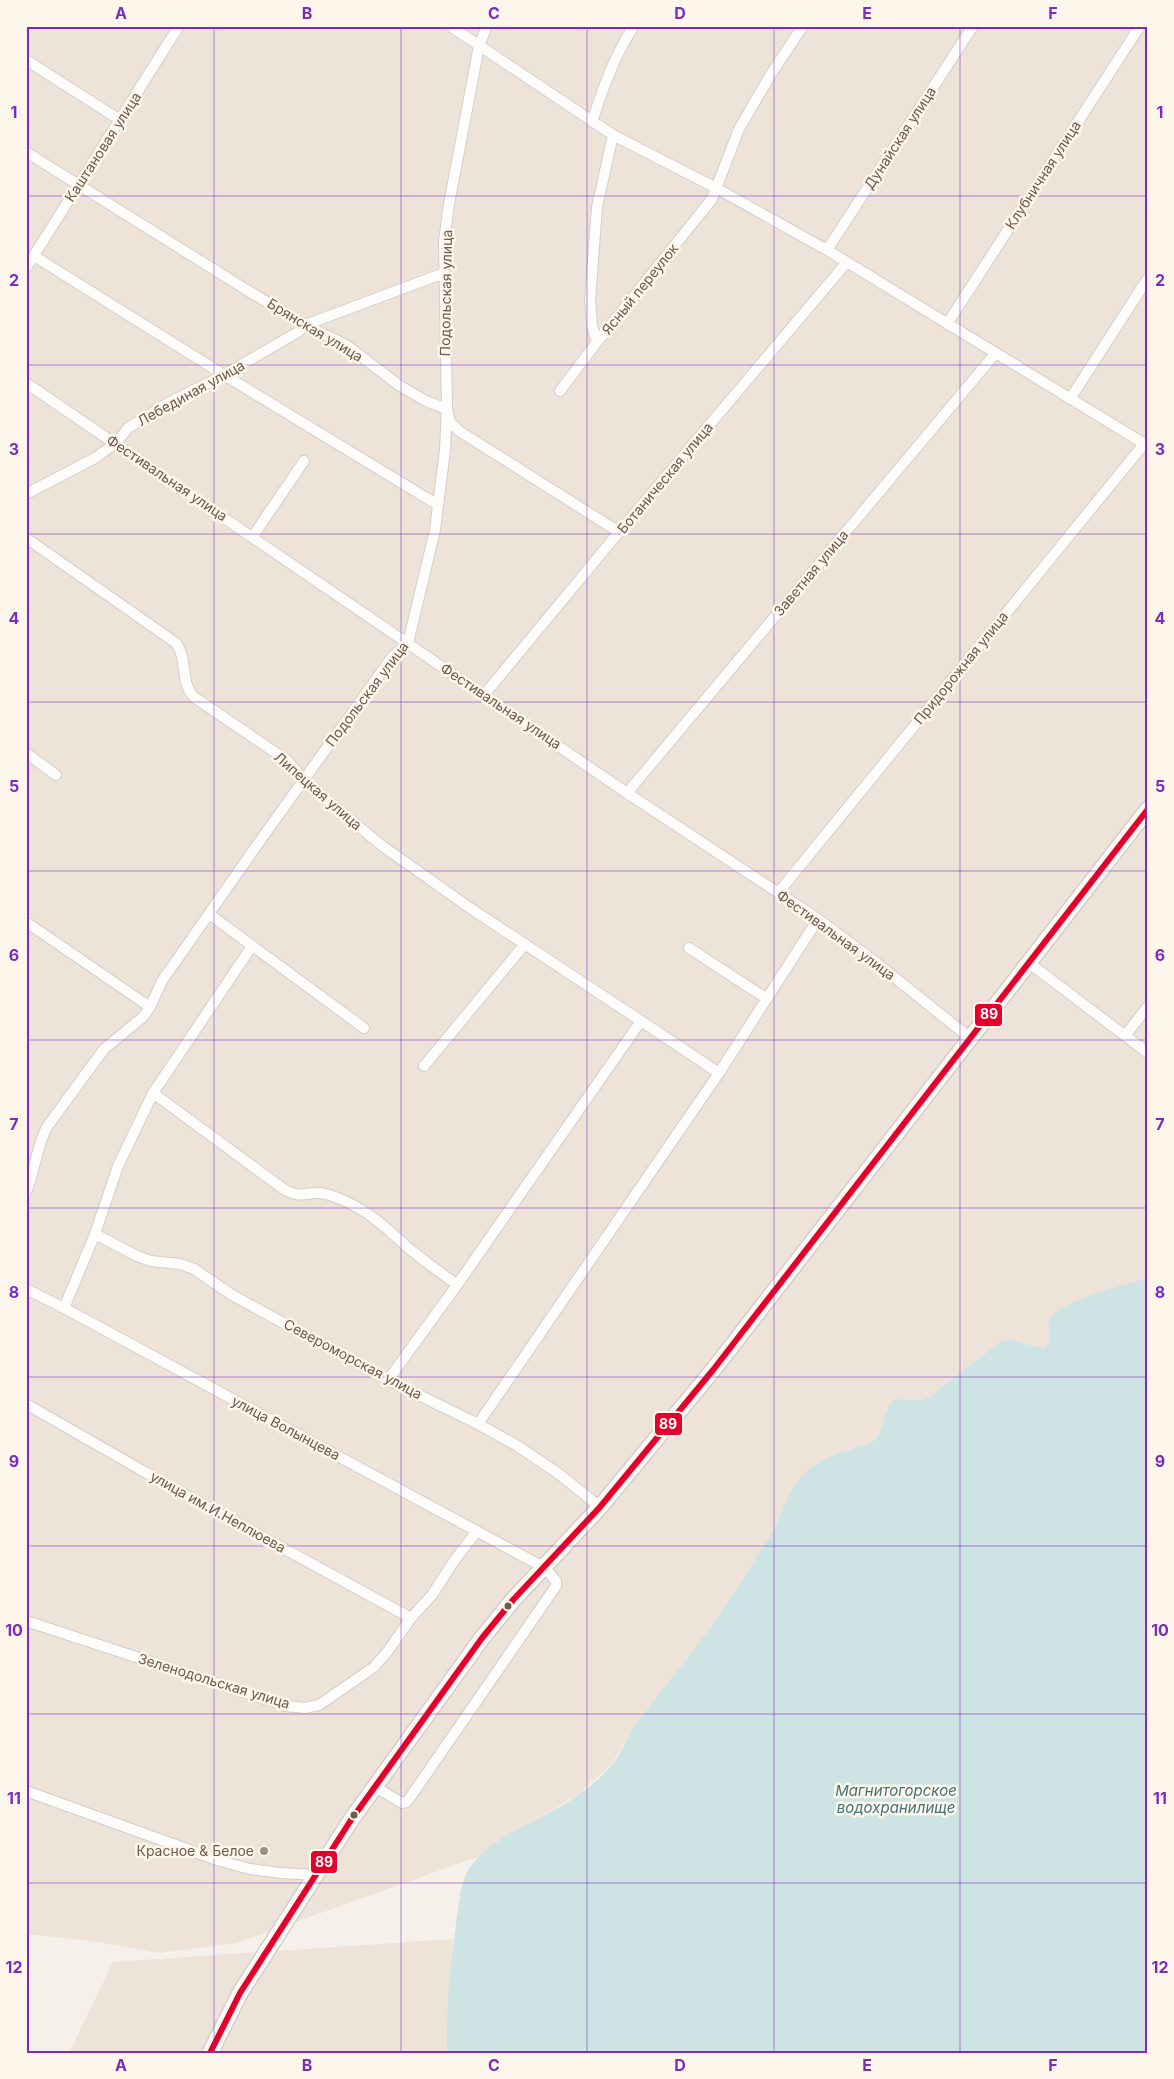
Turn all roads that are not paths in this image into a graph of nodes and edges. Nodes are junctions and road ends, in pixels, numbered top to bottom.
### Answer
1 (179, 26) edge
2 (450, 26) edge
3 (487, 26) edge
4 (634, 26) edge
5 (803, 26) edge
6 (973, 26) edge
7 (1140, 26) edge
8 (479, 46) junction
9 (26, 60) edge
10 (120, 120) junction
11 (592, 122) junction
12 (613, 135) junction
13 (26, 152) edge
14 (78, 185) junction
15 (716, 188) junction
16 (827, 250) junction
17 (34, 256) junction
18 (847, 262) junction
19 (26, 268) edge
20 (444, 273) junction
21 (1148, 278) edge
22 (947, 324) junction
23 (305, 325) junction
24 (598, 342) junction
25 (995, 354) junction
26 (224, 375) junction
27 (26, 383) edge
28 (560, 391) dead end
29 (1070, 399) junction
30 (447, 409) junction
31 (116, 443) junction
32 (1146, 445) edge
33 (304, 461) dead end
34 (26, 494) edge
35 (438, 505) junction
36 (619, 532) junction
37 (253, 536) junction
38 (26, 538) edge
39 (408, 643) junction
40 (484, 694) junction
41 (26, 753) edge
42 (56, 775) dead end
43 (303, 780) junction
44 (627, 793) junction
45 (1148, 809) edge
46 (778, 893) junction
47 (209, 914) junction
48 (818, 919) junction
49 (26, 922) edge
50 (525, 944) junction
51 (252, 946) junction
52 (689, 948) dead end
53 (1029, 963) junction
54 (767, 998) junction
55 (1148, 1006) edge
56 (150, 1007) junction
57 (641, 1021) junction
58 (364, 1028) dead end
59 (1125, 1036) junction
60 (970, 1038) junction
61 (1148, 1053) edge
62 (424, 1066) dead end
63 (719, 1073) junction
64 (153, 1093) junction
65 (26, 1192) edge
66 (95, 1234) junction
67 (457, 1285) junction
68 (26, 1289) edge
69 (64, 1308) junction
70 (388, 1380) junction
71 (26, 1404) edge
72 (478, 1424) junction
73 (600, 1507) junction
74 (477, 1531) junction
75 (545, 1568) junction
76 (411, 1618) junction
77 (26, 1621) edge
78 (375, 1787) junction
79 (26, 1791) edge
80 (316, 1874) junction
81 (210, 2053) edge

1 - 10 street, Каштановая улица
2 - 8 street
3 - 8 street, Подольская улица
4 - 11 street
5 - 15 street, Ясный переулок
6 - 16 street, Дунайская улица
7 - 22 street, Клубничная улица
8 - 11 street
8 - 20 street, Подольская улица
9 - 10 street
10 - 14 street, Каштановая улица
11 - 12 street
12 - 15 street
12 - 24 street, Ясный переулок
13 - 14 street, Брянская улица
14 - 17 street, Каштановая улица
14 - 23 street, Брянская улица
15 - 16 street
15 - 24 street, Ясный переулок
16 - 18 street
17 - 19 street, Каштановая улица
17 - 26 street
18 - 22 street
18 - 36 street, Ботаническая улица
20 - 23 street, Лебединая улица
20 - 30 street, Подольская улица
21 - 29 street
22 - 25 street
23 - 26 street, Лебединая улица
23 - 30 street, Брянская улица
24 - 28 street
25 - 29 street
25 - 44 street, Заветная улица
26 - 31 street, Лебединая улица
26 - 35 street
27 - 31 street, Фестивальная улица
29 - 32 street
30 - 35 street, Подольская улица
30 - 36 street
31 - 34 street, Лебединая улица
31 - 37 street, Фестивальная улица
32 - 46 street, Придорожная улица
33 - 37 street
35 - 39 street, Подольская улица
36 - 40 street, Ботаническая улица
37 - 39 street, Фестивальная улица
38 - 43 street, Липецкая улица
39 - 40 street, Фестивальная улица
39 - 43 street, Подольская улица
40 - 44 street, Фестивальная улица
41 - 42 street
43 - 47 street, Подольская улица
43 - 50 street, Липецкая улица
44 - 46 street, Фестивальная улица
45 - 53 main road
46 - 48 street, Фестивальная улица
47 - 51 street
47 - 56 street, Подольская улица
48 - 54 street
48 - 60 street, Фестивальная улица
49 - 56 street
50 - 57 street, Липецкая улица
50 - 62 street
51 - 58 street
51 - 64 street
52 - 54 street
53 - 59 street
53 - 60 main road
54 - 63 street
55 - 59 street
56 - 65 street, Подольская улица
57 - 63 street, Липецкая улица
57 - 67 street
59 - 61 street
60 - 73 main road
63 - 72 street
64 - 66 street
64 - 67 street
66 - 69 street
66 - 70 street, Североморская улица
67 - 70 street
68 - 69 street, улица Волынцева
69 - 74 street, улица Волынцева
70 - 72 street, Североморская улица
71 - 76 street, улица им.И.Неплюева
72 - 73 street, Североморская улица
73 - 75 main road
74 - 75 street, улица Волынцева
74 - 76 street, Зеленодольская улица
75 - 78 main road
75 - 78 street
76 - 77 street, Зеленодольская улица
78 - 80 main road
79 - 80 street
80 - 81 main road

